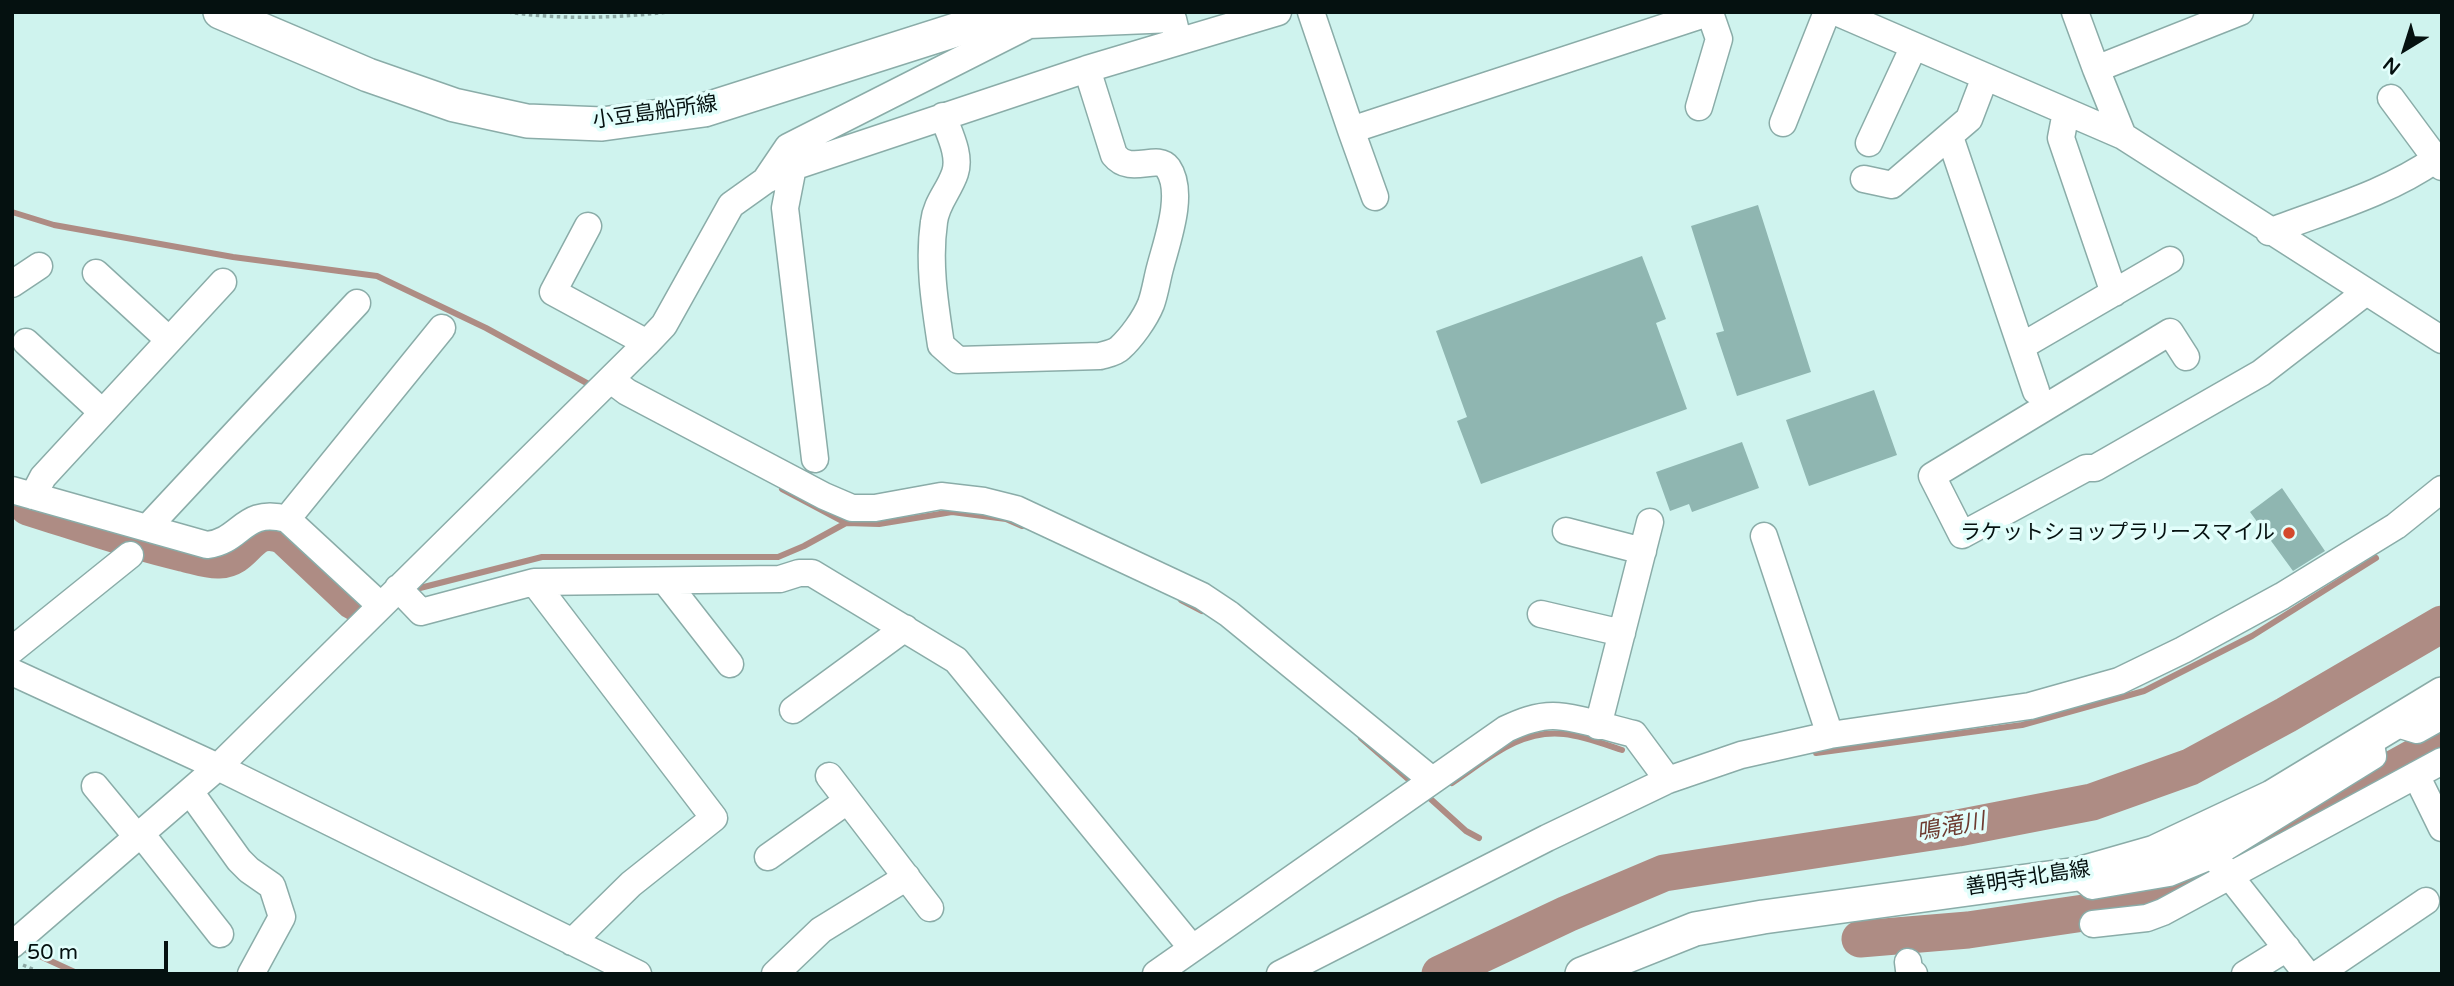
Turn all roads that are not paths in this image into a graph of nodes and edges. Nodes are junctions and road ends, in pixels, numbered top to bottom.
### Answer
1 (220, 12) edge
2 (1278, 12) edge
3 (1311, 12) edge
4 (1826, 12) edge
5 (1836, 12) edge
6 (2075, 12) edge
7 (2240, 12) edge
8 (1710, 13) edge
9 (1022, 16) edge
10 (2191, 21) edge
11 (1181, 24) edge
12 (1914, 46) junction
13 (1087, 69) junction
14 (2096, 69) junction
15 (1985, 77) junction
16 (2391, 98) dead end
17 (1699, 107) dead end
18 (2066, 112) junction
19 (943, 116) junction
20 (1783, 123) dead end
21 (1351, 130) junction
22 (2123, 136) junction
23 (1950, 137) junction
24 (1869, 143) dead end
25 (2439, 163) edge
26 (793, 167) junction
27 (1864, 179) dead end
28 (765, 180) junction
29 (1374, 197) dead end
30 (731, 205) junction
31 (785, 208) junction
32 (588, 226) dead end
33 (2269, 232) junction
34 (2170, 260) dead end
35 (39, 266) dead end
36 (96, 273) dead end
37 (223, 282) dead end
38 (12, 284) edge
39 (2366, 292) junction
40 (2113, 293) junction
41 (357, 303) dead end
42 (442, 328) dead end
43 (169, 340) junction
44 (2442, 340) edge
45 (26, 342) dead end
46 (647, 343) junction
47 (2022, 346) junction
48 (2186, 357) dead end
49 (602, 388) junction
50 (2036, 391) dead end
51 (102, 412) junction
52 (816, 459) dead end
53 (2442, 489) edge
54 (23, 493) edge
55 (287, 519) junction
56 (1650, 522) dead end
57 (147, 528) junction
58 (1566, 531) dead end
59 (1764, 536) dead end
60 (1643, 551) junction
61 (130, 555) dead end
62 (534, 582) junction
63 (666, 582) junction
64 (389, 597) junction
65 (1541, 614) dead end
66 (905, 628) junction
67 (1622, 634) junction
68 (12, 650) edge
69 (730, 664) dead end
70 (12, 672) edge
71 (2442, 694) edge
72 (793, 710) dead end
73 (2442, 716) edge
74 (1598, 726) junction
75 (2382, 730) junction
76 (1830, 735) junction
77 (2442, 761) edge
78 (218, 767) junction
79 (2416, 775) junction
80 (829, 776) dead end
81 (1668, 780) junction
82 (95, 786) dead end
83 (1424, 786) junction
84 (191, 793) junction
85 (847, 801) junction
86 (2442, 828) edge
87 (140, 836) junction
88 (2213, 855) junction
89 (768, 857) dead end
90 (2078, 874) junction
91 (907, 877) junction
92 (2231, 877) junction
93 (2426, 901) dead end
94 (930, 908) dead end
95 (2093, 924) dead end
96 (220, 934) dead end
97 (572, 942) junction
98 (1192, 948) junction
99 (2287, 948) junction
100 (14, 949) edge
101 (251, 974) edge
102 (638, 974) edge
103 (775, 974) edge
104 (1156, 974) edge
105 (1280, 974) edge
106 (1582, 974) edge
107 (2245, 974) edge
108 (2307, 974) edge
109 (2318, 974) edge

1 - 9 main road, 小豆島船所線
2 - 11 street
3 - 21 street
4 - 20 street
5 - 12 street
6 - 14 street
7 - 10 street
8 - 17 street
8 - 21 street
9 - 11 street
9 - 28 street
10 - 14 street
11 - 13 street
12 - 15 street
12 - 24 street
13 - 19 street
13 - 19 street
14 - 22 street
15 - 18 street
15 - 23 street
16 - 25 street
18 - 22 street
18 - 40 street
19 - 26 street
21 - 29 street
22 - 33 street
23 - 27 street
23 - 47 street
25 - 33 street
26 - 28 street
26 - 31 street
28 - 30 street
30 - 31 street
30 - 46 street
31 - 52 street
32 - 46 street
33 - 39 street
34 - 40 street
35 - 38 street
36 - 43 street
37 - 43 street
39 - 44 street
39 - 48 street
40 - 47 street
41 - 57 street
42 - 55 street
43 - 51 street
45 - 51 street
46 - 49 street
47 - 50 street
49 - 64 street
49 - 83 street
51 - 54 street
53 - 76 street
54 - 57 street
55 - 57 street
55 - 64 street
56 - 60 street
58 - 60 street
59 - 76 street
60 - 67 street
61 - 68 street
62 - 63 street
62 - 64 street
62 - 97 street
63 - 66 street
63 - 69 street
64 - 78 street
65 - 67 street
66 - 72 street
66 - 98 street
67 - 74 street
70 - 78 street
71 - 75 main road, 善明寺北島線
73 - 75 street
74 - 81 street
74 - 83 street
75 - 88 street
75 - 90 main road, 善明寺北島線
76 - 81 street
77 - 79 street
78 - 84 street
78 - 97 street
79 - 86 street
79 - 92 street
80 - 85 street
81 - 105 street
82 - 87 street
83 - 98 street
84 - 87 street
84 - 101 street
85 - 89 street
85 - 91 street
87 - 96 street
87 - 100 street
88 - 90 street
88 - 92 street
90 - 106 main road, 善明寺北島線
91 - 94 street
91 - 103 street
92 - 95 street
92 - 99 street
93 - 109 street
97 - 102 street
98 - 104 street
99 - 107 street
99 - 108 street

